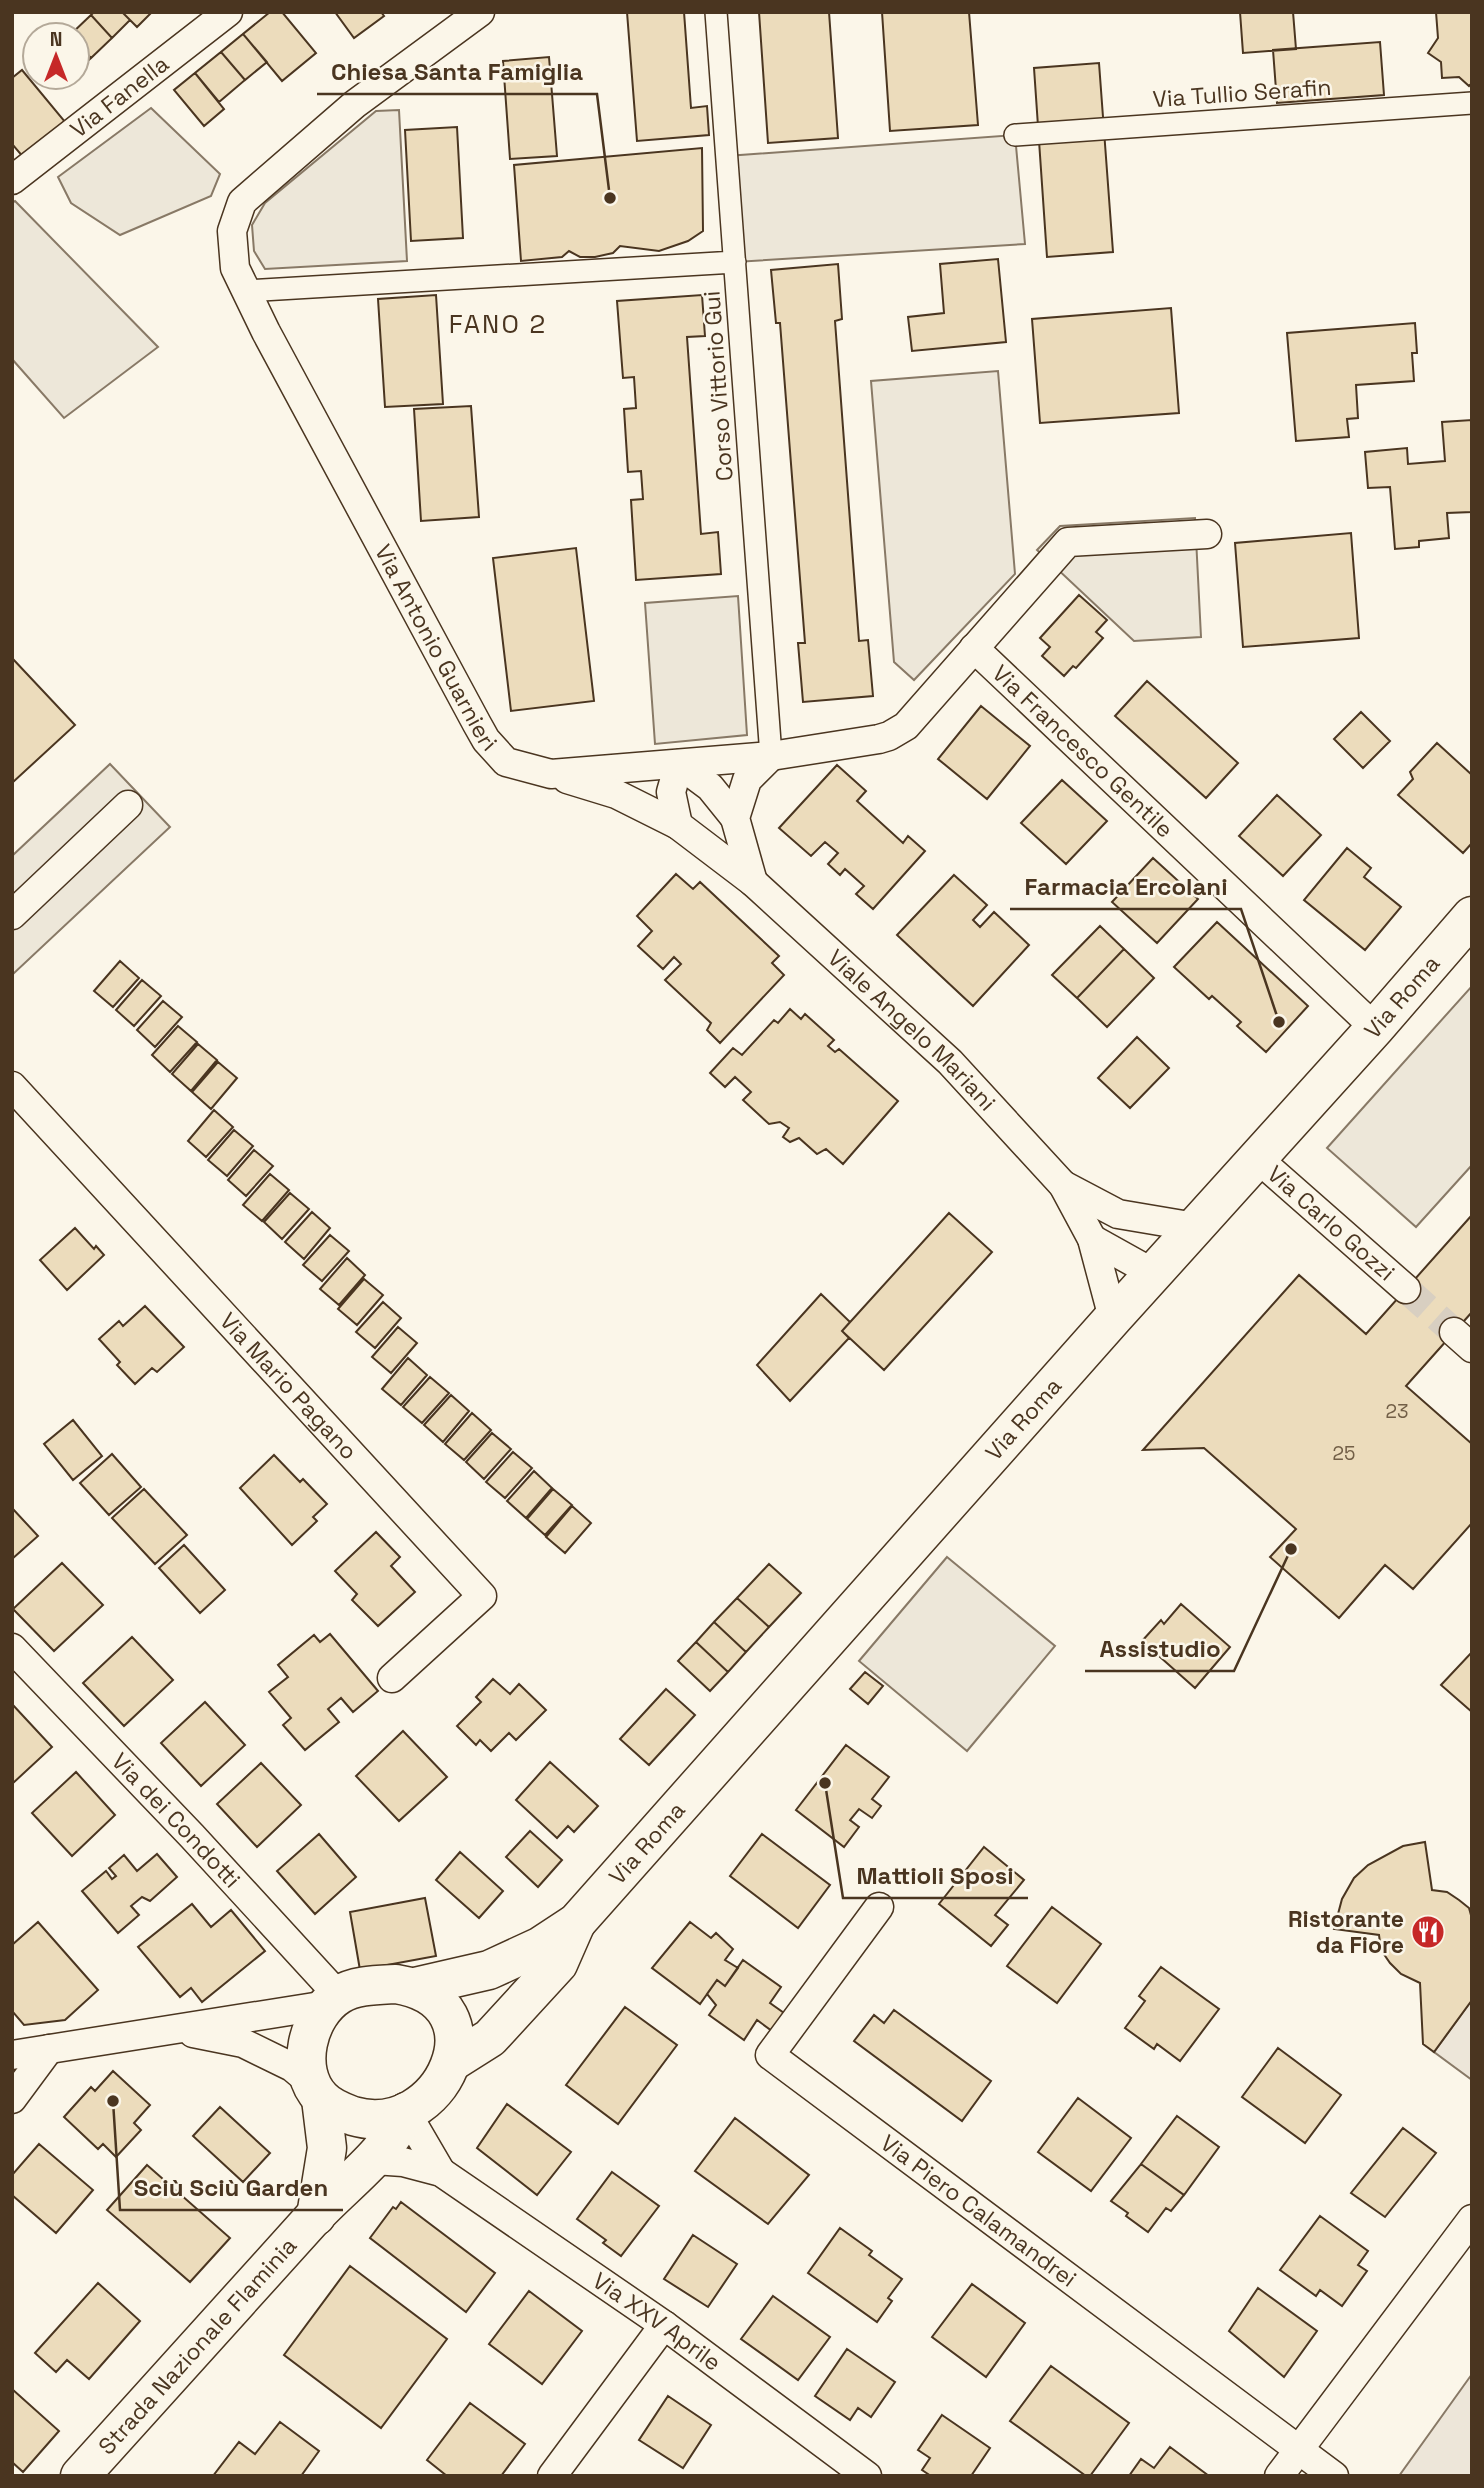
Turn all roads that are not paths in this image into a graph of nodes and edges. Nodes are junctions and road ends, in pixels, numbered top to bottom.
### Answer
1 (228, 12) edge
2 (480, 12) edge
3 (716, 12) edge
4 (1472, 103) edge
5 (1015, 135) dead end
6 (12, 180) edge
7 (735, 262) junction
8 (246, 290) junction
9 (1207, 534) dead end
10 (974, 648) junction
11 (771, 756) junction
12 (679, 764) junction
13 (551, 774) junction
14 (128, 805) dead end
15 (735, 818) junction
16 (678, 825) junction
17 (753, 881) junction
18 (12, 915) edge
19 (1472, 916) edge
20 (1375, 1028) junction
21 (12, 1086) edge
22 (1256, 1157) junction
23 (1063, 1185) junction
24 (1118, 1214) junction
25 (1195, 1227) junction
26 (1092, 1240) junction
27 (1153, 1273) junction
28 (1406, 1289) tunnel mouth
29 (1113, 1318) junction
30 (12, 1648) edge
31 (392, 1678) dead end
32 (879, 1907) dead end
33 (576, 1923) junction
34 (415, 1987) junction
35 (332, 2000) junction
36 (177, 2029) junction
37 (49, 2049) junction
38 (12, 2055) edge
39 (452, 2062) junction
40 (316, 2091) junction
41 (12, 2099) edge
42 (407, 2112) junction
43 (374, 2160) junction
44 (441, 2172) junction
45 (316, 2216) junction
46 (1472, 2219) edge
47 (664, 2325) junction
48 (1298, 2449) junction
49 (857, 2473) edge
50 (80, 2476) edge
51 (552, 2476) edge
52 (1279, 2476) edge
53 (1334, 2476) edge

1 - 6 street, Via Fanella
2 - 8 street, Via Antonio Guarnieri
3 - 7 street, Corso Vittorio Gui
4 - 5 street, Via Tullio Serafin
7 - 8 street
7 - 11 street, Corso Vittorio Gui
8 - 13 street, Via Antonio Guarnieri
9 - 10 street, Via Antonio Guarnieri
10 - 11 street, Via Antonio Guarnieri
10 - 20 street, Via Francesco Gentile
11 - 12 street, Via Antonio Guarnieri
11 - 15 street
12 - 13 street, Via Antonio Guarnieri
12 - 15 street
12 - 16 street
13 - 16 street, Viale Angelo Mariani
14 - 18 street
15 - 17 street
16 - 17 street, Viale Angelo Mariani
17 - 23 street, Viale Angelo Mariani
19 - 20 main road, Via Roma
20 - 22 main road, Via Roma
21 - 31 street, Via Mario Pagano
22 - 25 main road, Via Roma
22 - 28 street, Via Carlo Gozzi
23 - 24 street, Viale Angelo Mariani
23 - 26 street, Viale Angelo Mariani
24 - 25 street, Viale Angelo Mariani
24 - 27 street
25 - 27 main road, Via Roma
26 - 27 street
26 - 29 street, Viale Angelo Mariani
27 - 29 main road, Via Roma
29 - 33 main road, Via Roma
30 - 35 street, Via dei Condotti
32 - 48 street, Via Piero Calamandrei
33 - 34 main road, Via Roma
33 - 39 main road, Via Roma
34 - 35 main road
34 - 39 main road
35 - 36 street
35 - 40 main road
36 - 37 street
36 - 40 street
37 - 38 street
37 - 41 street
39 - 42 main road, Strada Nazionale Flaminia
40 - 42 main road, Strada Nazionale Flaminia
40 - 45 main road
42 - 43 main road, Strada Nazionale Flaminia
42 - 44 street, Via XXV Aprile
43 - 44 street, Via XXV Aprile
43 - 45 main road, Strada Nazionale Flaminia
44 - 47 street, Via XXV Aprile
45 - 50 main road, Strada Nazionale Flaminia
46 - 48 street
47 - 49 street, Via XXV Aprile
47 - 51 street
48 - 52 street
48 - 53 street, Via Piero Calamandrei

